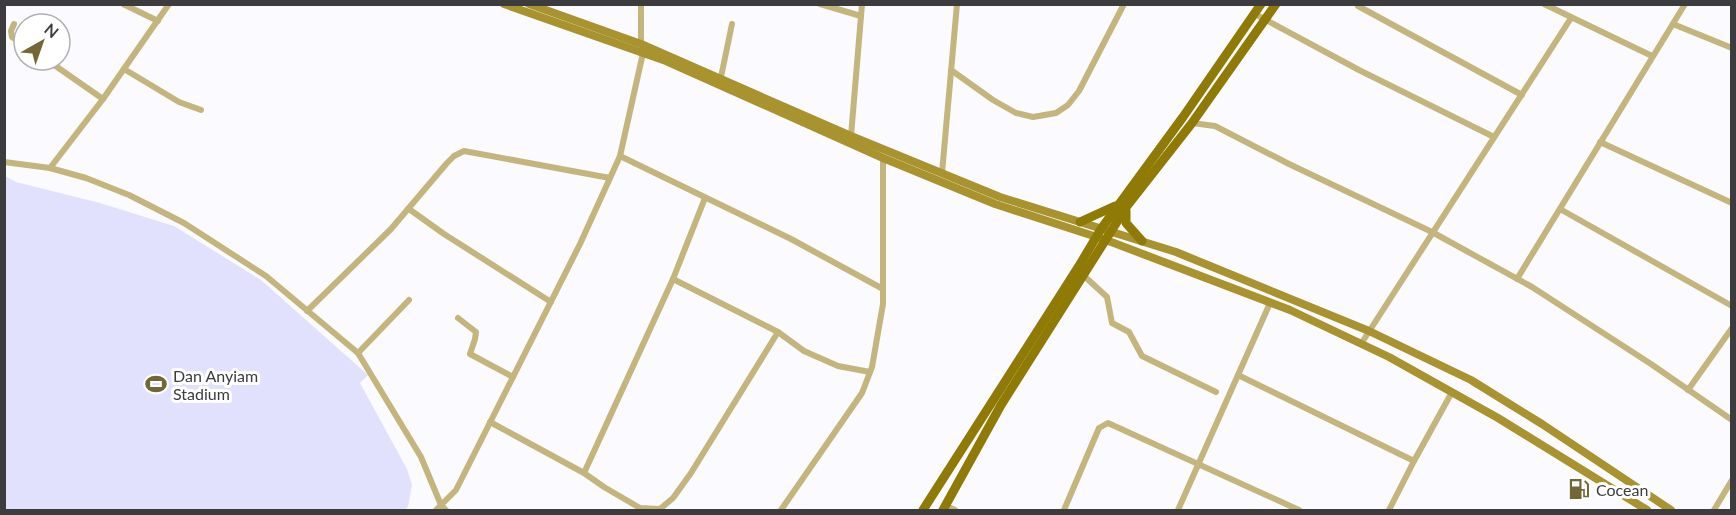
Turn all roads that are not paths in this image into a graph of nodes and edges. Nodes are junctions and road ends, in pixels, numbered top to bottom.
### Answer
1 (123, 4) edge
2 (169, 4) edge
3 (504, 4) edge
4 (529, 4) edge
5 (640, 4) edge
6 (820, 4) edge
7 (862, 4) edge
8 (957, 4) edge
9 (1124, 4) edge
10 (1261, 4) edge
11 (1276, 4) edge
12 (1544, 4) edge
13 (1685, 4) edge
14 (1358, 6) dead end
15 (1255, 14) junction
16 (861, 16) junction
17 (1571, 18) junction
18 (1266, 20) junction
19 (158, 21) junction
20 (732, 24) dead end
21 (1672, 24) junction
22 (642, 48) junction
23 (1731, 48) edge
24 (1652, 56) junction
25 (124, 69) junction
26 (951, 70) junction
27 (64, 72) edge
28 (721, 77) junction
29 (1522, 95) junction
30 (103, 99) junction
31 (201, 110) dead end
32 (1192, 123) junction
33 (851, 136) junction
34 (1494, 137) junction
35 (1600, 142) junction
36 (620, 156) junction
37 (883, 158) junction
38 (4, 162) edge
39 (50, 168) junction
40 (942, 172) junction
41 (610, 178) junction
42 (705, 198) junction
43 (1731, 203) edge
44 (1125, 204) junction
45 (409, 209) junction
46 (1560, 209) junction
47 (1080, 222) junction
48 (1432, 232) junction
49 (1098, 233) junction
50 (1109, 236) junction
51 (1142, 241) junction
52 (1082, 274) junction
53 (673, 279) junction
54 (1517, 279) junction
55 (882, 290) junction
56 (409, 300) dead end
57 (551, 302) junction
58 (1270, 303) junction
59 (1731, 306) edge
60 (308, 311) junction
61 (458, 318) dead end
62 (1731, 328) edge
63 (1369, 331) junction
64 (778, 332) junction
65 (1361, 344) junction
66 (358, 353) junction
67 (870, 372) junction
68 (1238, 375) junction
69 (513, 377) junction
70 (1688, 390) junction
71 (1216, 392) dead end
72 (1452, 392) junction
73 (1731, 420) edge
74 (490, 422) junction
75 (1414, 461) junction
76 (1199, 464) junction
77 (584, 473) junction
78 (1622, 478) junction
79 (1731, 480) edge
80 (1616, 491) junction
81 (441, 509) edge
82 (948, 509) edge
83 (650, 510) edge
84 (781, 510) edge
85 (923, 510) edge
86 (1064, 510) edge
87 (1178, 510) edge
88 (1296, 510) edge
89 (1389, 510) edge
90 (1647, 510) edge
91 (1671, 510) edge
92 (1714, 510) edge

1 - 19 street
2 - 19 street
3 - 22 main road
4 - 22 main road
5 - 22 street
6 - 16 street
7 - 16 street
8 - 26 street
9 - 26 street
10 - 15 main road
11 - 18 main road
12 - 17 street
13 - 21 street
14 - 29 street
15 - 18 street
15 - 44 main road
16 - 33 street
17 - 24 street
17 - 29 street
18 - 32 main road
18 - 34 street
19 - 25 street
20 - 28 street
21 - 23 street
21 - 24 street
22 - 28 main road
22 - 36 street
22 - 37 main road
24 - 35 street
25 - 30 street
25 - 31 street
26 - 40 street
27 - 30 street
28 - 33 main road
29 - 34 street
30 - 39 street
32 - 44 main road
32 - 48 street
33 - 40 main road
34 - 48 street
35 - 43 street
35 - 46 street
36 - 41 street
36 - 42 street
37 - 49 main road
37 - 55 street
38 - 39 street
39 - 60 street
40 - 47 main road
41 - 45 street
41 - 57 street
42 - 53 street
42 - 55 street
44 - 47 main road
44 - 49 main road
44 - 50 main road
44 - 51 main road
45 - 57 street
45 - 60 street
46 - 54 street
46 - 59 street
47 - 49 main road
48 - 54 street
48 - 63 street
49 - 50 main road
49 - 85 main road
50 - 51 main road
50 - 52 main road
50 - 58 main road
51 - 63 main road
52 - 71 street
52 - 82 main road
53 - 64 street
53 - 77 street
54 - 70 street
55 - 67 street
56 - 66 street
57 - 69 street
58 - 65 main road
58 - 68 street
60 - 66 street
61 - 69 street
62 - 70 street
63 - 65 street
63 - 78 main road
64 - 67 street
64 - 83 street
65 - 72 main road
66 - 81 street
67 - 84 street
68 - 75 street
68 - 76 street
69 - 74 street
70 - 73 street
72 - 75 street
72 - 80 main road
74 - 77 street
74 - 81 street
75 - 89 street
76 - 86 street
76 - 87 street
76 - 88 street
77 - 83 street
78 - 80 main road
78 - 91 main road
79 - 92 street
80 - 90 main road

